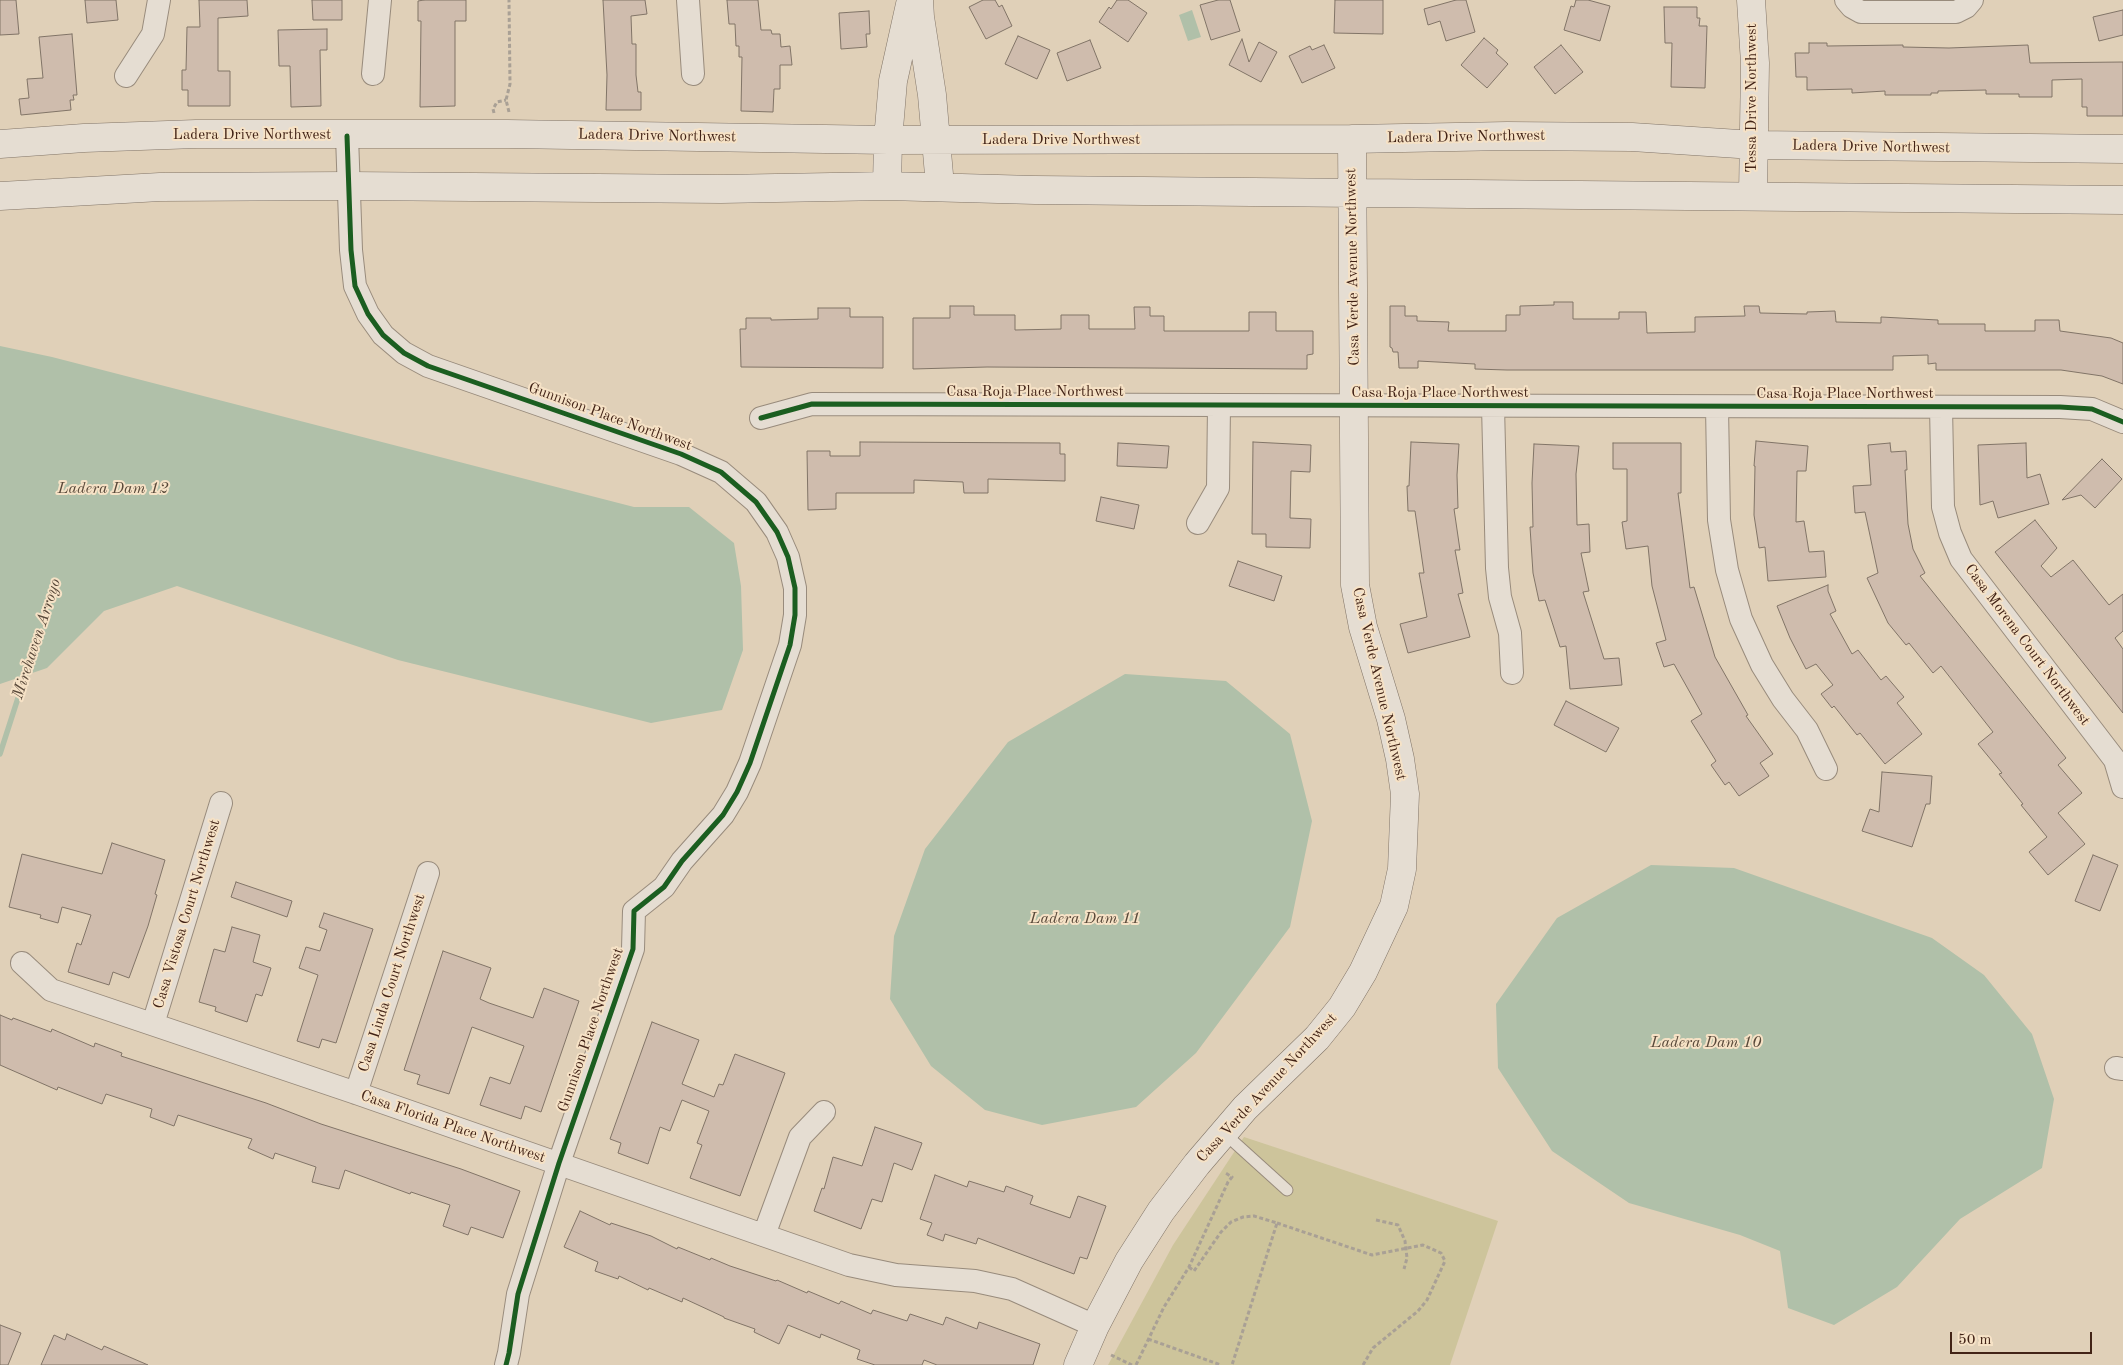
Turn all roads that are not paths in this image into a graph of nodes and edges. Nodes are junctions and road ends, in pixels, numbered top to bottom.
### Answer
1 (159, 0) edge
2 (380, 0) edge
3 (688, 0) edge
4 (911, 0) edge
5 (919, 0) edge
6 (1751, 0) edge
7 (1846, 0) edge
8 (1972, 0) edge
9 (372, 74) dead end
10 (693, 74) dead end
11 (126, 76) dead end
12 (348, 136) junction
13 (1352, 139) junction
14 (888, 140) junction
15 (935, 140) junction
16 (0, 144) edge
17 (1754, 145) junction
18 (2123, 149) edge
19 (348, 186) junction
20 (887, 186) junction
21 (940, 186) junction
22 (1352, 192) junction
23 (0, 196) edge
24 (1753, 196) junction
25 (2123, 200) edge
26 (1355, 405) junction
27 (1219, 406) junction
28 (1493, 406) junction
29 (1717, 406) junction
30 (1941, 407) junction
31 (762, 418) dead end
32 (2121, 420) edge
33 (1198, 523) dead end
34 (1512, 673) dead end
35 (1826, 769) dead end
36 (2123, 787) edge
37 (221, 803) dead end
38 (428, 873) dead end
39 (22, 963) dead end
40 (153, 1024) junction
41 (356, 1093) junction
42 (824, 1112) dead end
43 (1224, 1133) junction
44 (559, 1163) junction
45 (1287, 1190) dead end
46 (764, 1235) junction
47 (1095, 1326) junction
48 (506, 1365) edge
49 (1078, 1365) edge

1 - 11 street
2 - 9 street
3 - 10 street
4 - 14 main road
5 - 15 main road
6 - 17 main road, Tessa Drive Northwest
7 - 8 street
12 - 14 main road, Ladera Drive Northwest
12 - 16 main road, Ladera Drive Northwest
12 - 19 street, Gunnison Place Northwest
13 - 15 main road, Ladera Drive Northwest
13 - 17 main road, Ladera Drive Northwest
13 - 22 main road, Casa Verde Avenue Northwest
14 - 15 main road, Ladera Drive Northwest
14 - 20 main road
15 - 21 main road
17 - 18 main road, Ladera Drive Northwest
17 - 24 main road, Tessa Drive Northwest
19 - 20 main road
19 - 23 main road
19 - 44 street, Gunnison Place Northwest
20 - 21 main road
21 - 22 main road
22 - 24 main road
22 - 26 main road, Casa Verde Avenue Northwest
24 - 25 main road
26 - 27 street, Casa Roja Place Northwest
26 - 28 street, Casa Roja Place Northwest
26 - 43 main road, Casa Verde Avenue Northwest
27 - 31 street, Casa Roja Place Northwest
27 - 33 street
28 - 29 street, Casa Roja Place Northwest
28 - 34 street
29 - 30 street, Casa Roja Place Northwest
29 - 35 street
30 - 32 street, Casa Roja Place Northwest
30 - 36 street, Casa Morena Court Northwest
37 - 40 street, Casa Vistosa Court Northwest
38 - 41 street, Casa Linda Court Northwest
39 - 40 street, Casa Florida Place Northwest
40 - 41 street, Casa Florida Place Northwest
41 - 44 street, Casa Florida Place Northwest
42 - 46 street
43 - 45 lane
43 - 47 main road, Casa Verde Avenue Northwest
44 - 46 street, Casa Florida Place Northwest
44 - 48 street, Gunnison Place Northwest
46 - 47 street, Casa Florida Place Northwest
47 - 49 main road, Casa Verde Avenue Northwest

